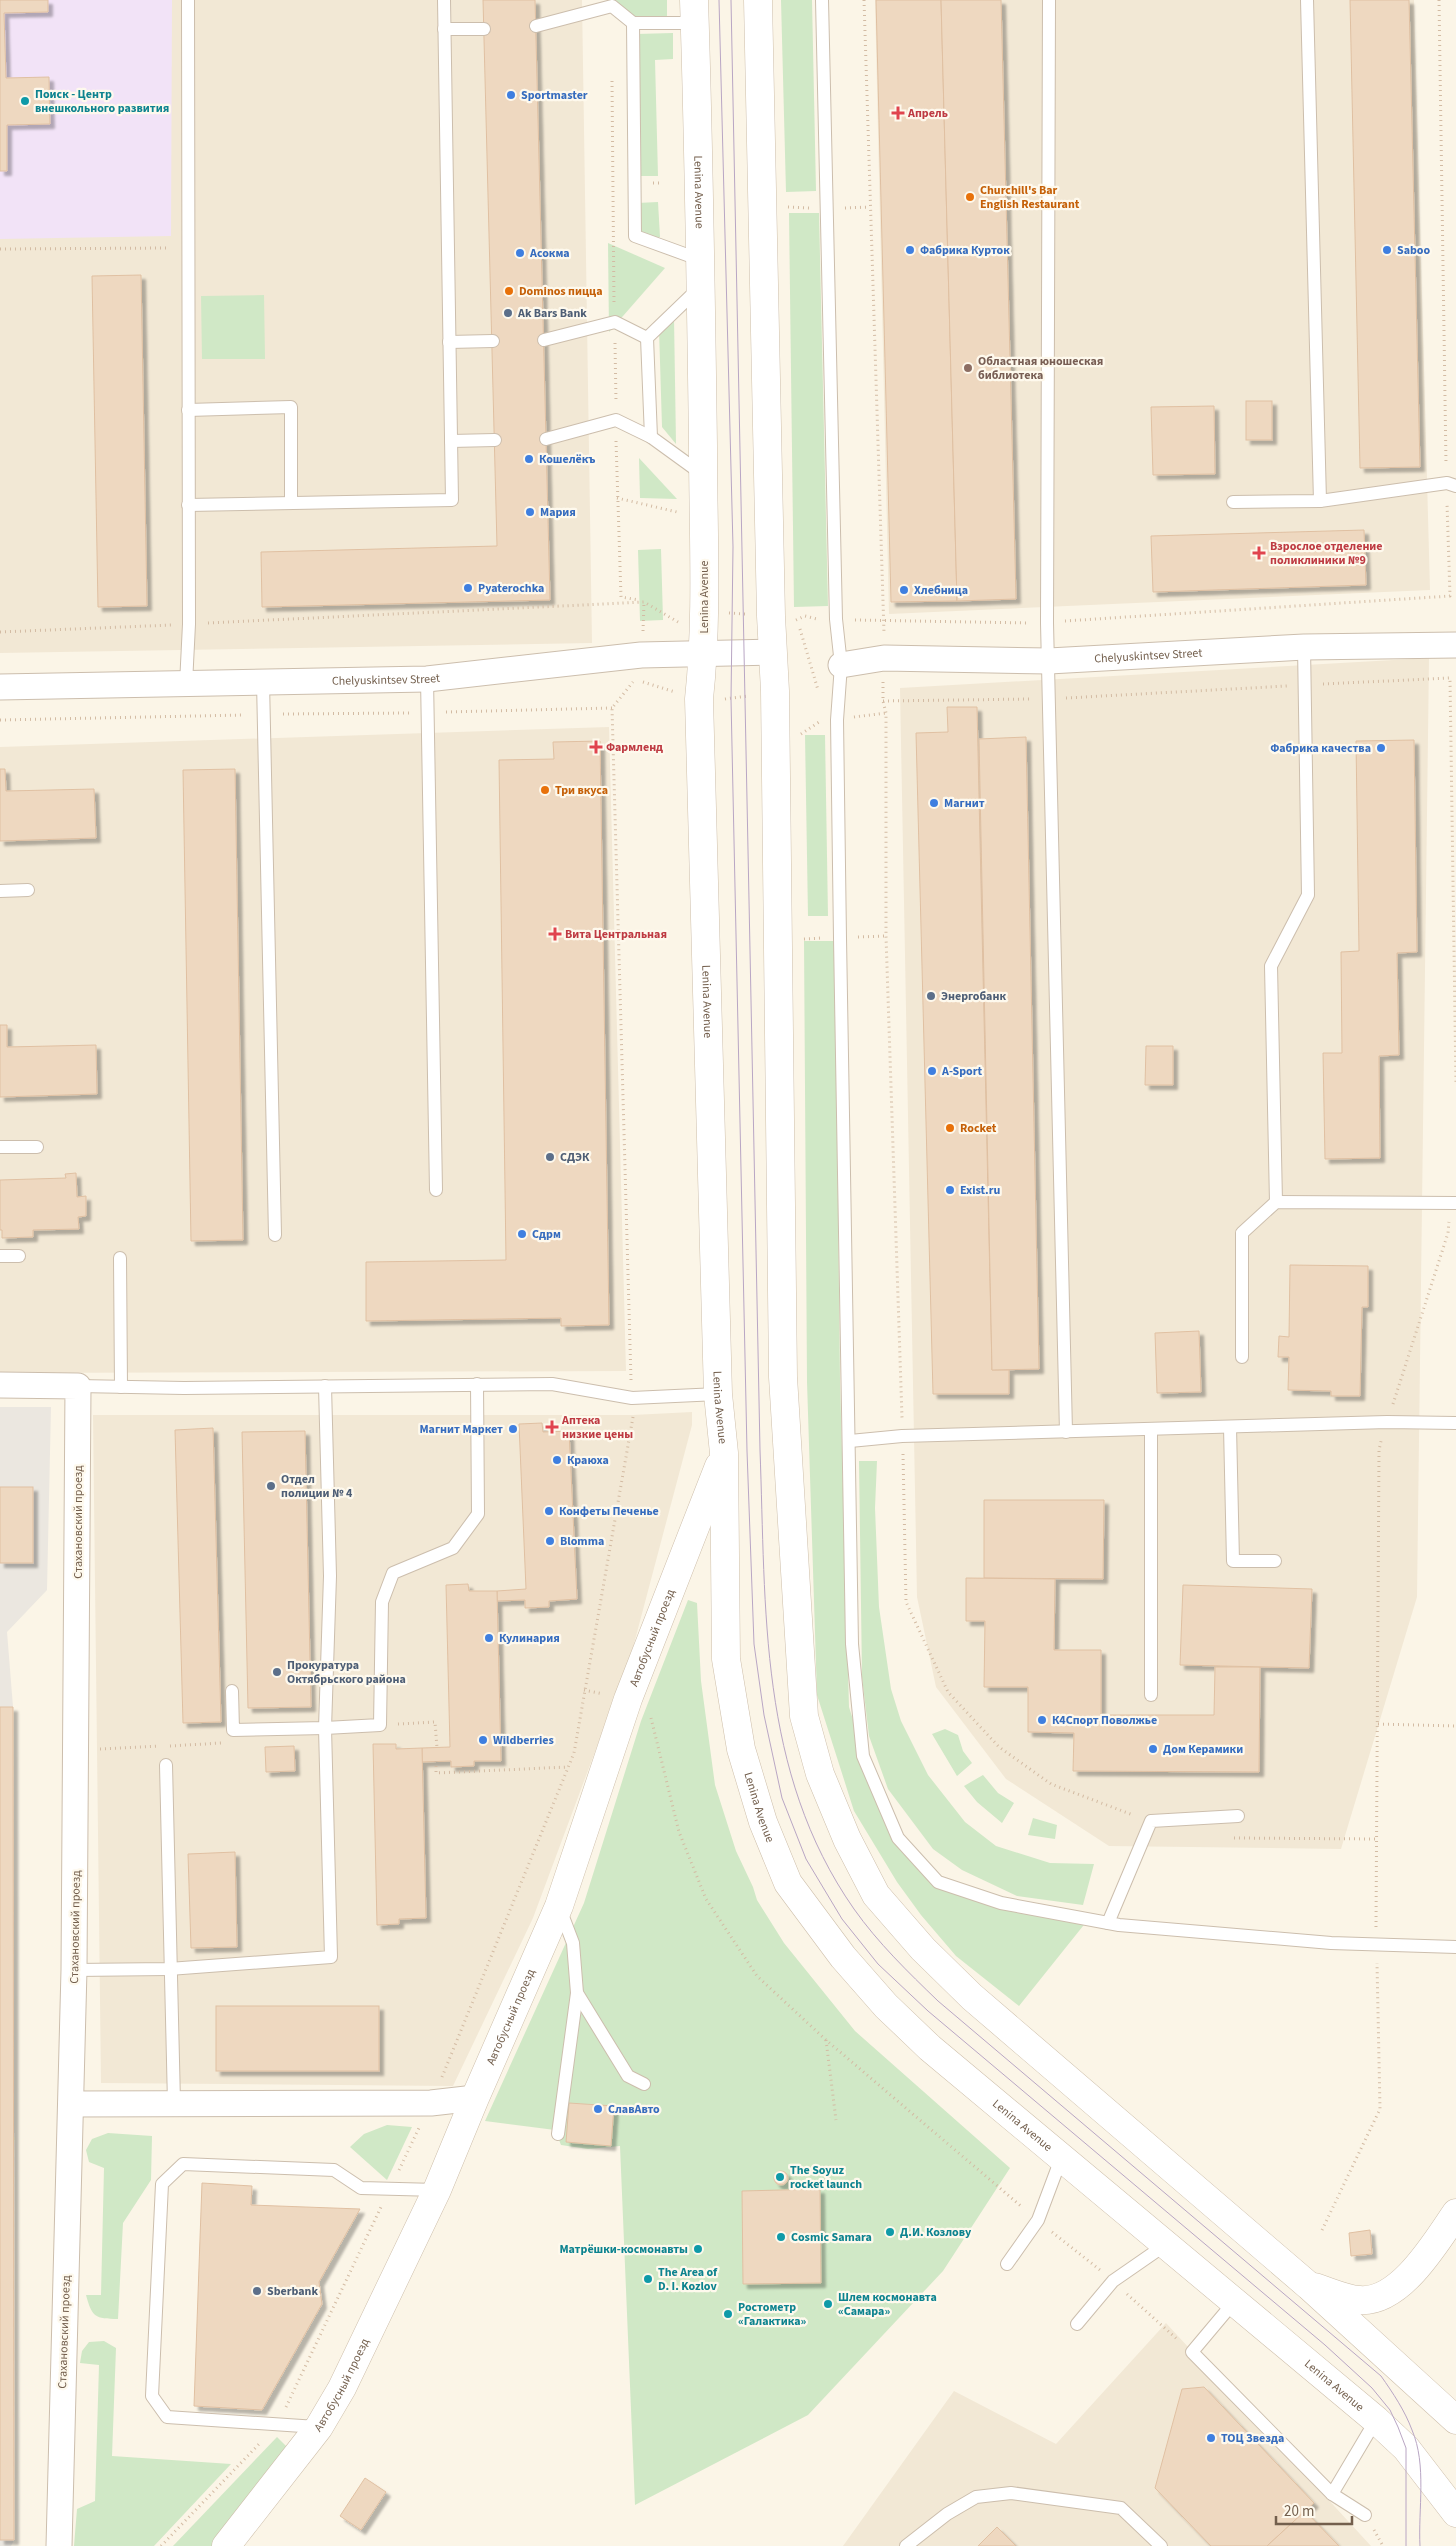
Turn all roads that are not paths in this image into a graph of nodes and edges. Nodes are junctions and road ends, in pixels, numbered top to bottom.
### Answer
1 (188, 0) edge
2 (444, 0) edge
3 (758, 0) edge
4 (822, 0) edge
5 (1049, 0) edge
6 (1307, 0) edge
7 (694, 12) edge
8 (633, 23) junction
9 (536, 26) dead end
10 (444, 29) junction
11 (484, 29) dead end
12 (701, 272) junction
13 (648, 338) junction
14 (544, 340) dead end
15 (493, 341) dead end
16 (449, 342) junction
17 (188, 410) junction
18 (651, 437) junction
19 (546, 439) dead end
20 (495, 440) dead end
21 (451, 441) junction
22 (703, 475) junction
23 (1451, 485) edge
24 (1320, 501) junction
25 (291, 502) junction
26 (1233, 502) dead end
27 (188, 505) junction
28 (1456, 645) edge
29 (1304, 647) junction
30 (704, 652) junction
31 (772, 652) junction
32 (1049, 661) junction
33 (841, 665) junction
34 (427, 679) junction
35 (263, 682) junction
36 (186, 684) junction
37 (0, 687) edge
38 (28, 890) dead end
39 (0, 891) edge
40 (0, 1147) edge
41 (37, 1147) dead end
42 (436, 1190) dead end
43 (1276, 1202) junction
44 (1453, 1204) edge
45 (275, 1235) dead end
46 (0, 1256) edge
47 (20, 1256) dead end
48 (120, 1258) dead end
49 (1242, 1357) dead end
50 (477, 1384) junction
51 (0, 1385) edge
52 (78, 1386) junction
53 (325, 1386) junction
54 (121, 1387) junction
55 (718, 1394) junction
56 (1456, 1423) edge
57 (1230, 1426) junction
58 (1150, 1429) junction
59 (1066, 1432) junction
60 (850, 1441) junction
61 (724, 1453) junction
62 (1275, 1561) dead end
63 (232, 1691) dead end
64 (1150, 1695) dead end
65 (325, 1728) junction
66 (166, 1765) dead end
67 (1238, 1816) dead end
68 (560, 1906) junction
69 (1108, 1923) junction
70 (1456, 1947) edge
71 (169, 1969) junction
72 (74, 1970) junction
73 (577, 1993) junction
74 (644, 2084) dead end
75 (475, 2098) junction
76 (174, 2103) junction
77 (71, 2104) junction
78 (558, 2134) dead end
79 (1062, 2156) junction
80 (437, 2190) junction
81 (1456, 2213) edge
82 (1165, 2244) junction
83 (1007, 2264) dead end
84 (1309, 2286) junction
85 (1234, 2302) junction
86 (1077, 2324) dead end
87 (1376, 2420) junction
88 (1456, 2420) edge
89 (319, 2427) junction
90 (1332, 2494) junction
91 (1456, 2513) edge
92 (1365, 2515) dead end
93 (59, 2546) edge
94 (226, 2546) edge
95 (906, 2546) edge
96 (1161, 2546) edge

1 - 17 lane
2 - 10 lane
3 - 31 main road
4 - 33 lane
5 - 32 lane
6 - 24 lane
7 - 8 lane
7 - 12 main road, Lenina Avenue
8 - 9 lane
8 - 12 lane
10 - 11 lane
10 - 16 lane
12 - 13 lane
12 - 22 main road, Lenina Avenue
13 - 14 lane
13 - 18 lane
15 - 16 lane
16 - 21 lane
17 - 25 lane
17 - 27 lane
18 - 19 lane
18 - 22 lane
20 - 21 lane
21 - 25 lane
22 - 30 main road, Lenina Avenue
23 - 24 lane
24 - 26 lane
25 - 27 lane
27 - 36 lane
28 - 29 street, Chelyuskintsev Street
29 - 32 street, Chelyuskintsev Street
29 - 43 lane
30 - 31 street, Chelyuskintsev Street
30 - 34 street, Chelyuskintsev Street
30 - 55 main road, Lenina Avenue
31 - 84 main road
32 - 33 street, Chelyuskintsev Street
32 - 59 lane
33 - 60 lane
34 - 35 street, Chelyuskintsev Street
34 - 42 lane
35 - 36 street, Chelyuskintsev Street
35 - 45 lane
36 - 37 street, Chelyuskintsev Street
38 - 39 lane
40 - 41 lane
43 - 44 lane
43 - 49 lane
46 - 47 lane
48 - 54 lane
50 - 53 lane
50 - 55 lane
50 - 65 lane
51 - 52 street
52 - 54 lane
52 - 72 street, Стахановский проезд
53 - 54 lane
53 - 65 lane
55 - 61 main road, Lenina Avenue
56 - 57 lane
57 - 58 lane
57 - 62 lane
58 - 59 lane
58 - 64 lane
59 - 60 lane
60 - 69 lane
61 - 68 main road, Автобусный проезд
61 - 79 main road, Lenina Avenue
63 - 65 lane
65 - 71 lane
66 - 71 lane
67 - 69 lane
68 - 73 lane
68 - 75 main road, Автобусный проезд
69 - 70 lane
71 - 72 lane
71 - 76 lane
72 - 77 street, Стахановский проезд
73 - 74 lane
73 - 78 lane
75 - 76 street
75 - 80 main road, Автобусный проезд
76 - 77 street
77 - 93 street, Стахановский проезд
79 - 82 main road, Lenina Avenue
79 - 83 lane
80 - 89 main road, Автобусный проезд
80 - 89 lane
81 - 84 main road
82 - 85 main road, Lenina Avenue
82 - 86 lane
84 - 88 main road
85 - 87 main road, Lenina Avenue
85 - 90 lane
87 - 90 lane
87 - 91 main road, Lenina Avenue
89 - 94 main road, Автобусный проезд
90 - 92 lane
95 - 96 lane

